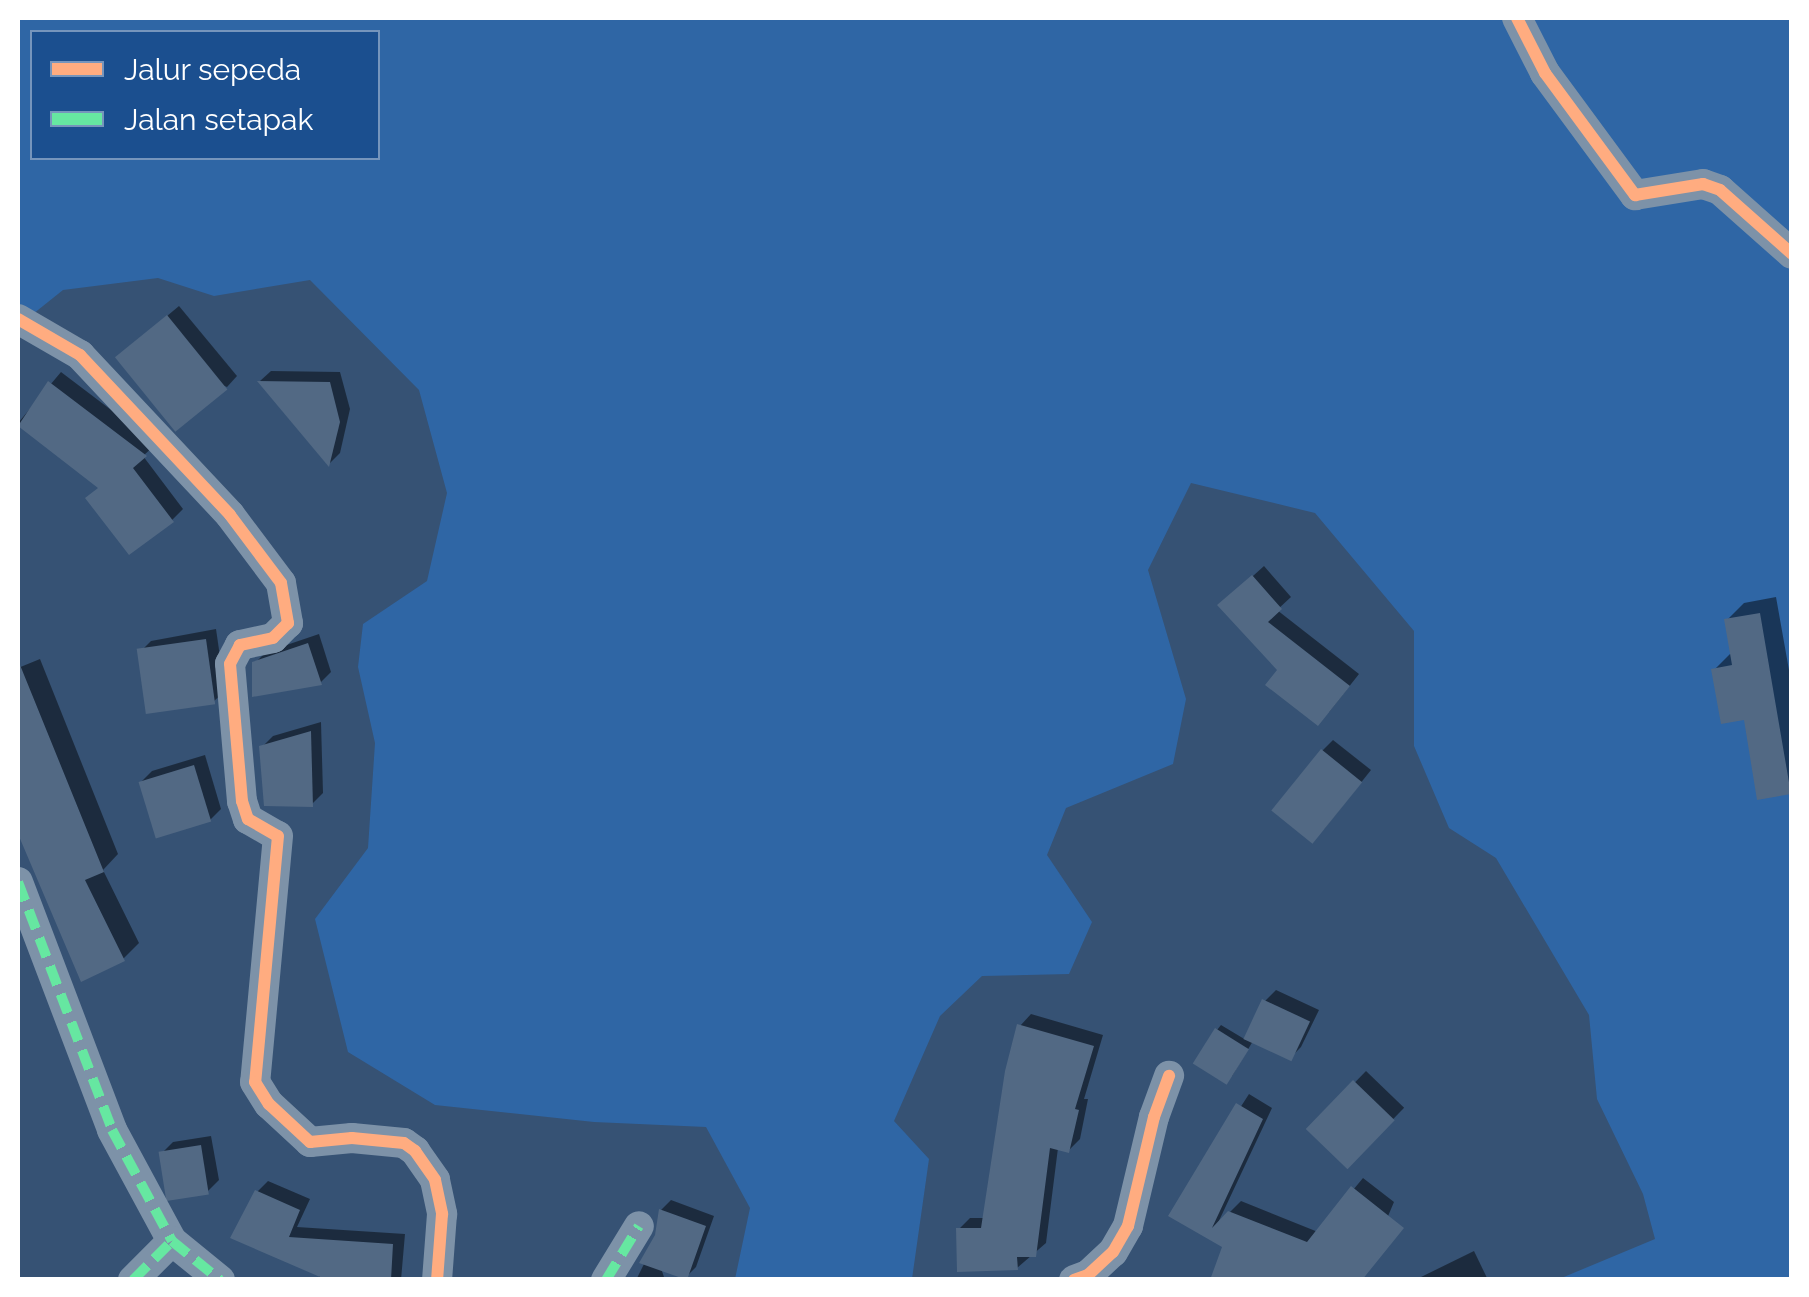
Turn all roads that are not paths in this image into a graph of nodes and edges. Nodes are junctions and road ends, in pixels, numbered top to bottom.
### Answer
1 (1516, 18) edge
2 (1792, 254) edge
3 (18, 320) edge
4 (18, 882) edge
5 (1169, 1076) dead end
6 (639, 1226) dead end
7 (172, 1241) junction
8 (132, 1280) edge
9 (220, 1280) edge
10 (438, 1280) edge
11 (606, 1280) edge
12 (1074, 1280) edge

1 - 2 street
3 - 10 street
4 - 7 street
5 - 12 street
6 - 11 street
7 - 8 street
7 - 9 street

